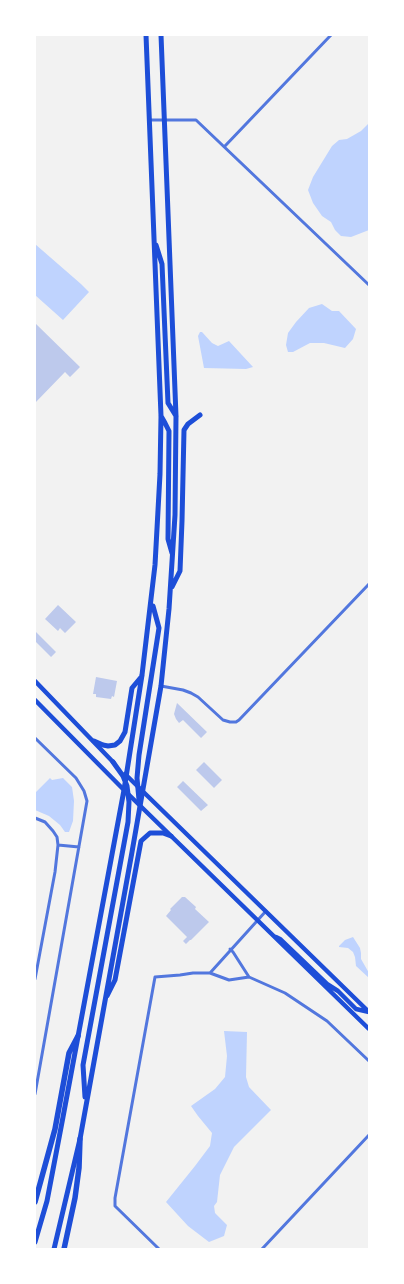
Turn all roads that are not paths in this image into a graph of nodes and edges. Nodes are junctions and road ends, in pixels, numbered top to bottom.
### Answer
1 (146, 35) edge
2 (161, 35) edge
3 (331, 35) edge
4 (164, 119) junction
5 (149, 120) junction
6 (225, 146) junction
7 (154, 239) junction
8 (369, 285) edge
9 (160, 416) junction
10 (176, 416) junction
11 (200, 416) dead end
12 (173, 559) junction
13 (369, 584) edge
14 (171, 590) junction
15 (152, 602) junction
16 (142, 675) junction
17 (35, 681) edge
18 (161, 686) junction
19 (35, 700) edge
20 (35, 738) edge
21 (94, 741) junction
22 (113, 762) joint
23 (125, 778) junction
24 (124, 790) junction
25 (140, 790) junction
26 (129, 795) junction
27 (140, 805) junction
28 (35, 818) edge
29 (171, 836) junction
30 (58, 845) junction
31 (79, 847) junction
32 (266, 911) junction
33 (257, 920) junction
34 (273, 936) junction
35 (230, 949) junction
36 (210, 973) junction
37 (250, 977) junction
38 (35, 979) edge
39 (104, 1002) junction
40 (369, 1012) edge
41 (369, 1029) edge
42 (78, 1036) junction
43 (369, 1061) edge
44 (36, 1084) edge
45 (35, 1094) edge
46 (85, 1108) junction
47 (369, 1135) edge
48 (80, 1139) junction
49 (35, 1202) edge
50 (35, 1242) edge
51 (54, 1249) edge
52 (64, 1249) edge
53 (159, 1249) edge
54 (262, 1249) edge

1 - 5 main road
2 - 4 main road
3 - 6 street
4 - 5 street
4 - 6 street
4 - 10 main road
5 - 7 main road
6 - 8 street
7 - 9 main road
7 - 10 main road
9 - 12 main road
9 - 15 main road
10 - 12 main road
11 - 14 main road
12 - 14 main road
13 - 18 street
14 - 18 main road
15 - 16 main road
15 - 25 main road
16 - 21 main road
16 - 23 main road
17 - 21 main road
18 - 25 main road
19 - 24 main road
20 - 31 street
21 - 22 main road
22 - 23 main road
23 - 24 main road
23 - 25 main road
23 - 26 main road
24 - 26 main road
24 - 42 main road
25 - 27 main road
25 - 32 main road
26 - 27 main road
26 - 46 main road
27 - 29 main road
27 - 39 main road
28 - 30 street
29 - 33 main road
29 - 39 main road
30 - 31 street
30 - 38 street
31 - 44 street
32 - 33 street
32 - 40 main road
33 - 34 main road
33 - 35 street
34 - 40 main road
34 - 41 main road
35 - 36 street
35 - 37 street
36 - 37 street
36 - 53 street
37 - 43 street
39 - 46 main road
42 - 49 highway
42 - 50 main road
44 - 45 street
46 - 48 main road
47 - 54 street
48 - 51 main road
48 - 52 highway

